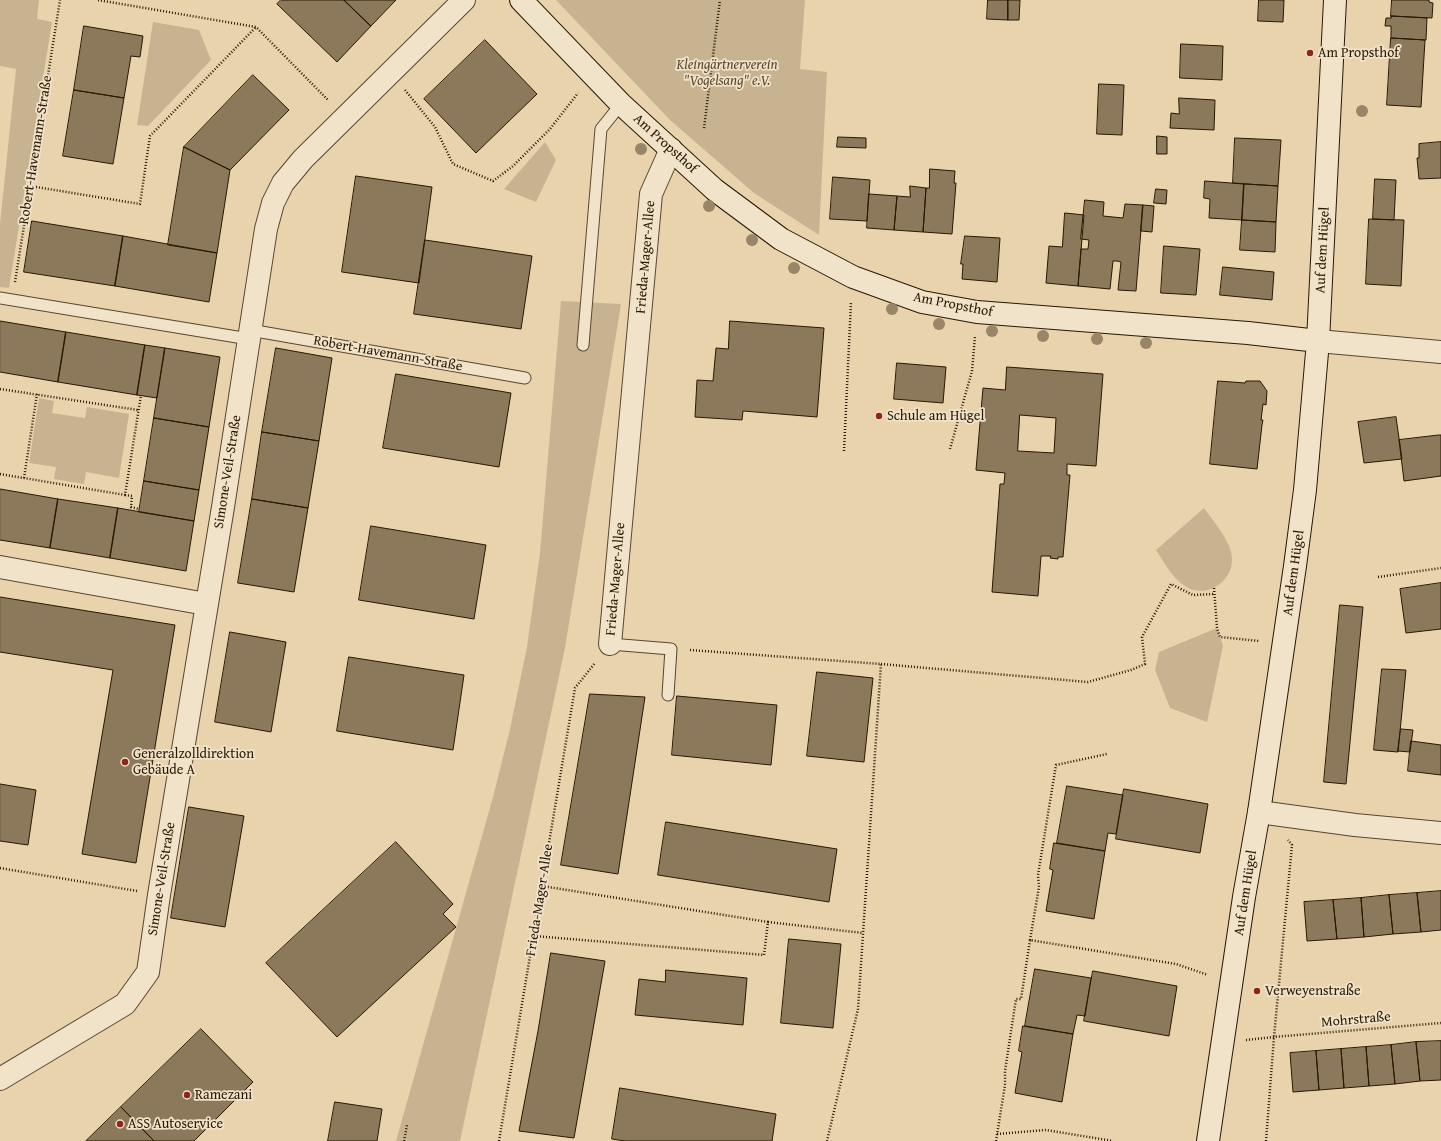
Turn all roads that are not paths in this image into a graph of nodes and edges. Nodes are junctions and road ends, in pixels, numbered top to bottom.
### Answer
1 (464, 0) edge
2 (521, 0) edge
3 (1335, 0) edge
4 (621, 104) junction
5 (671, 149) junction
6 (0, 298) edge
7 (250, 335) junction
8 (1318, 341) junction
9 (583, 345) dead end
10 (1441, 352) edge
11 (525, 378) dead end
12 (0, 567) edge
13 (206, 604) junction
14 (610, 644) joint
15 (668, 694) dead end
16 (1259, 812) junction
17 (1441, 833) edge
18 (0, 1079) edge
19 (1208, 1141) edge

1 - 7 street
2 - 4 street, Am Propsthof
3 - 8 street, Auf dem Hügel
4 - 5 street, Am Propsthof
4 - 9 lane
5 - 8 street, Am Propsthof
5 - 14 street, Frieda-Mager-Allee
6 - 7 lane, Robert-Havemann-Straße
7 - 11 lane, Robert-Havemann-Straße
7 - 13 street, Simone-Veil-Straße
8 - 10 street, Am Propsthof
8 - 16 street, Auf dem Hügel
12 - 13 street
13 - 18 street, Simone-Veil-Straße
14 - 15 lane
16 - 17 street
16 - 19 street, Auf dem Hügel

